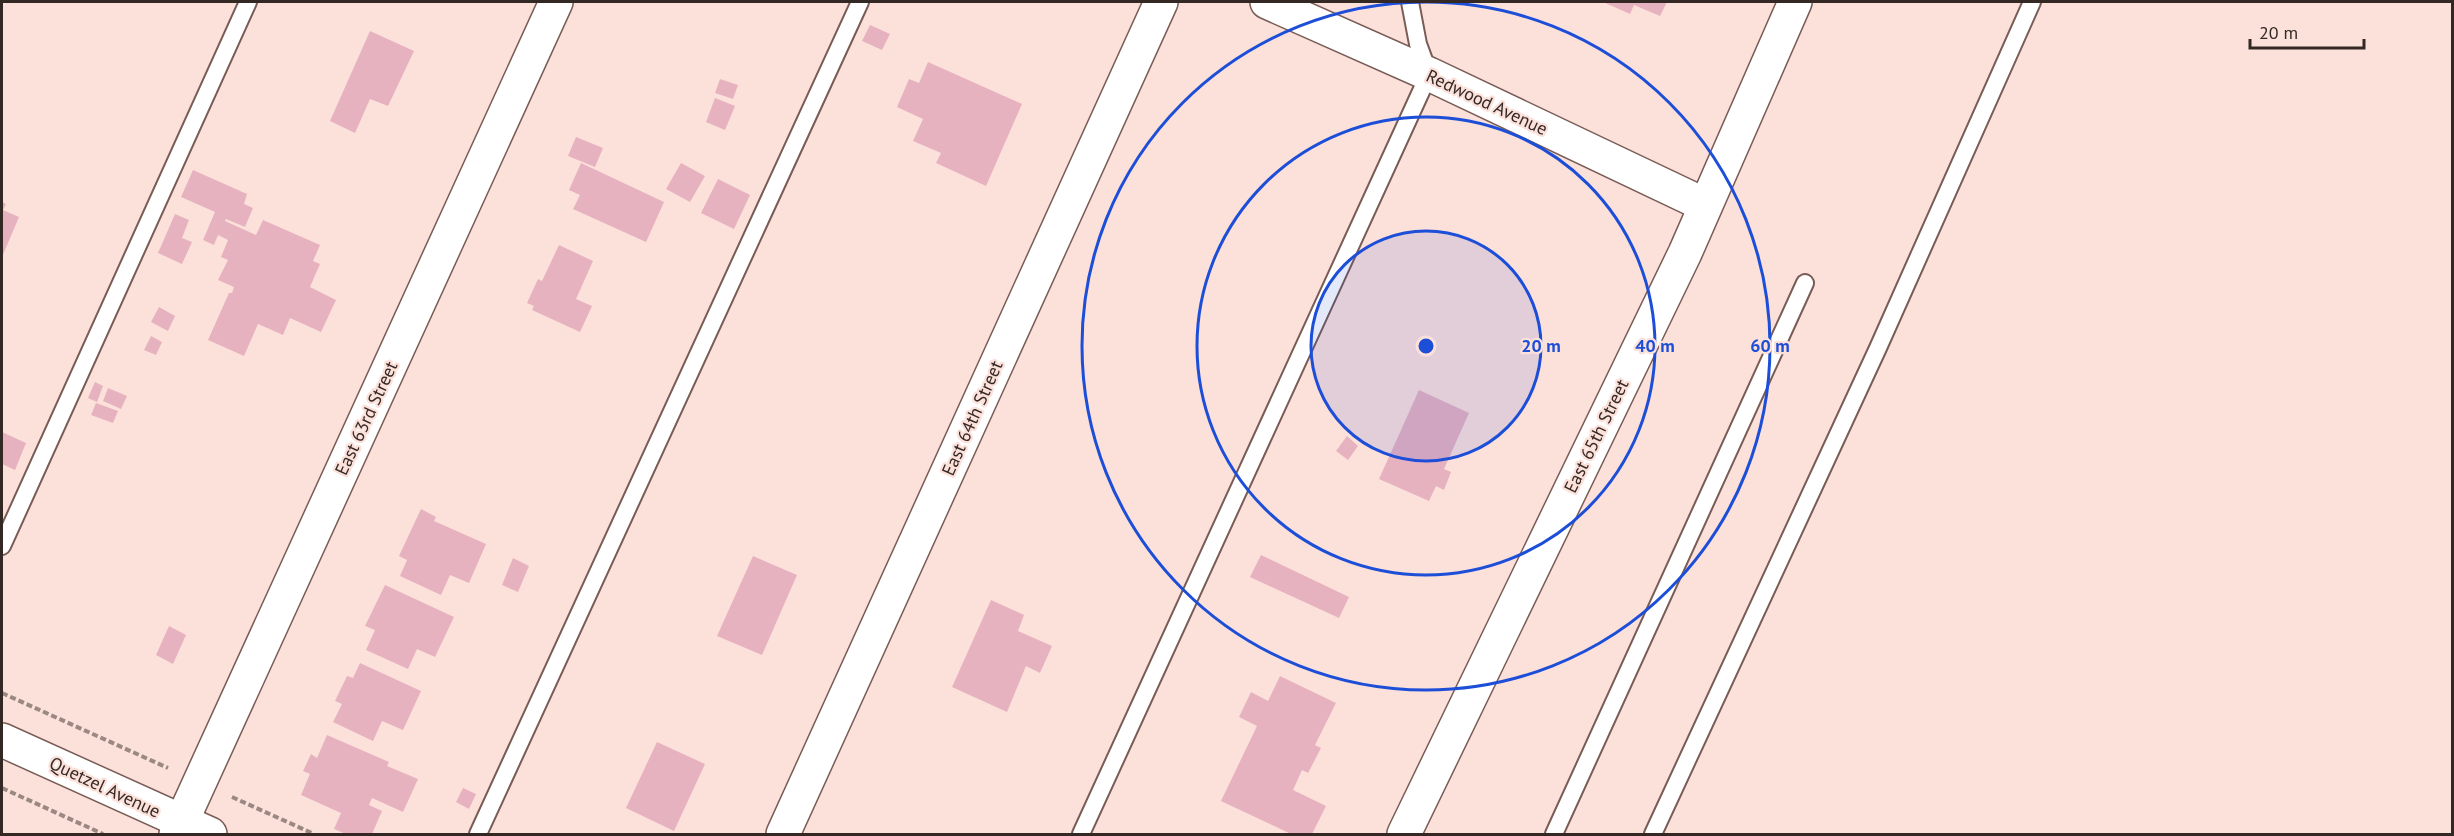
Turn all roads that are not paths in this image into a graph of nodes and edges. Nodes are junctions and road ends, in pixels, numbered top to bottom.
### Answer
1 (248, 2) edge
2 (556, 2) edge
3 (860, 2) edge
4 (1161, 2) edge
5 (1267, 2) edge
6 (1410, 2) edge
7 (1795, 2) edge
8 (2032, 2) edge
9 (1429, 74) junction
10 (1706, 205) junction
11 (1805, 283) dead end
12 (2, 546) edge
13 (2, 740) edge
14 (189, 830) edge
15 (478, 834) edge
16 (783, 834) edge
17 (1081, 834) edge
18 (1404, 834) edge
19 (1554, 834) edge
20 (1653, 834) edge

1 - 12 lane
2 - 14 street, East 63rd Street
3 - 15 lane
4 - 16 street, East 64th Street
5 - 9 street, Redwood Avenue
6 - 9 lane
7 - 10 street, East 65th Street
8 - 20 lane
9 - 10 street, Redwood Avenue
9 - 17 lane
10 - 18 street, East 65th Street
11 - 19 lane
13 - 14 street, Quetzel Avenue

